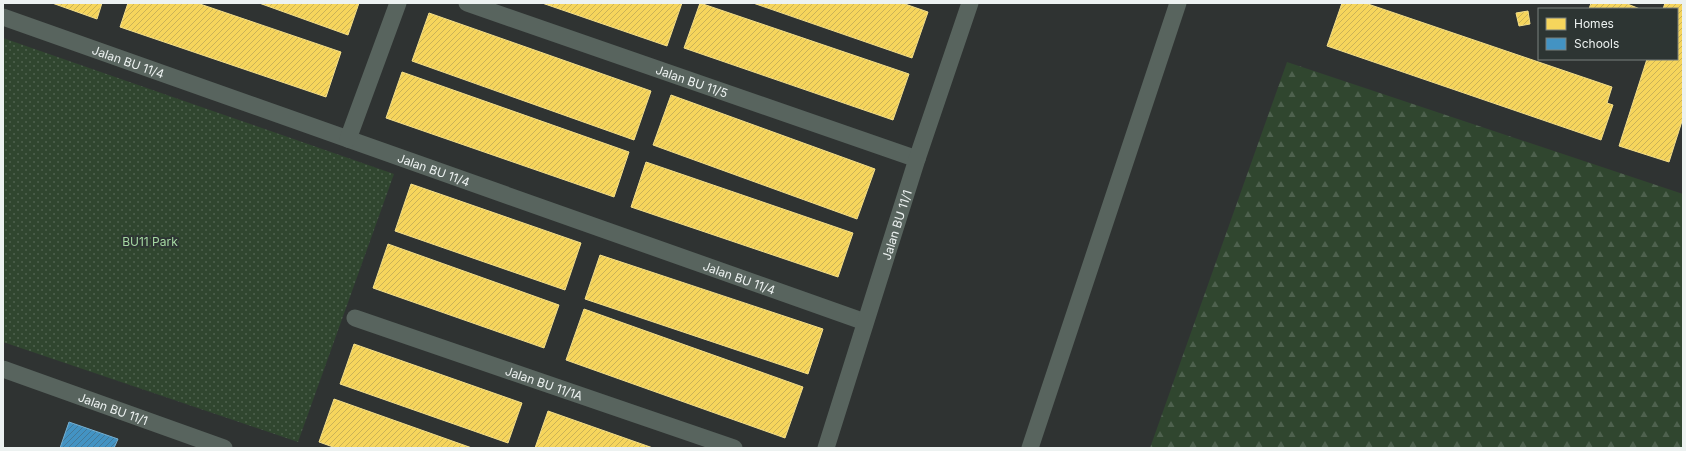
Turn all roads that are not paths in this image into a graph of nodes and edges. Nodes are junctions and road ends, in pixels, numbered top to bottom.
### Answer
1 (398, 3) edge
2 (467, 3) edge
3 (970, 3) edge
4 (1178, 3) edge
5 (3, 17) edge
6 (348, 139) junction
7 (917, 159) junction
8 (355, 318) dead end
9 (865, 322) junction
10 (3, 369) edge
11 (224, 448) edge
12 (734, 448) edge
13 (826, 448) edge
14 (1030, 448) edge

1 - 6 street
2 - 7 street, Jalan BU 11/5
3 - 7 street, Jalan BU 11/1
4 - 14 street
5 - 6 street, Jalan BU 11/4
6 - 9 street, Jalan BU 11/4
7 - 9 street, Jalan BU 11/1
8 - 12 street, Jalan BU 11/1A
9 - 13 street, Jalan BU 11/1
10 - 11 street, Jalan BU 11/1

